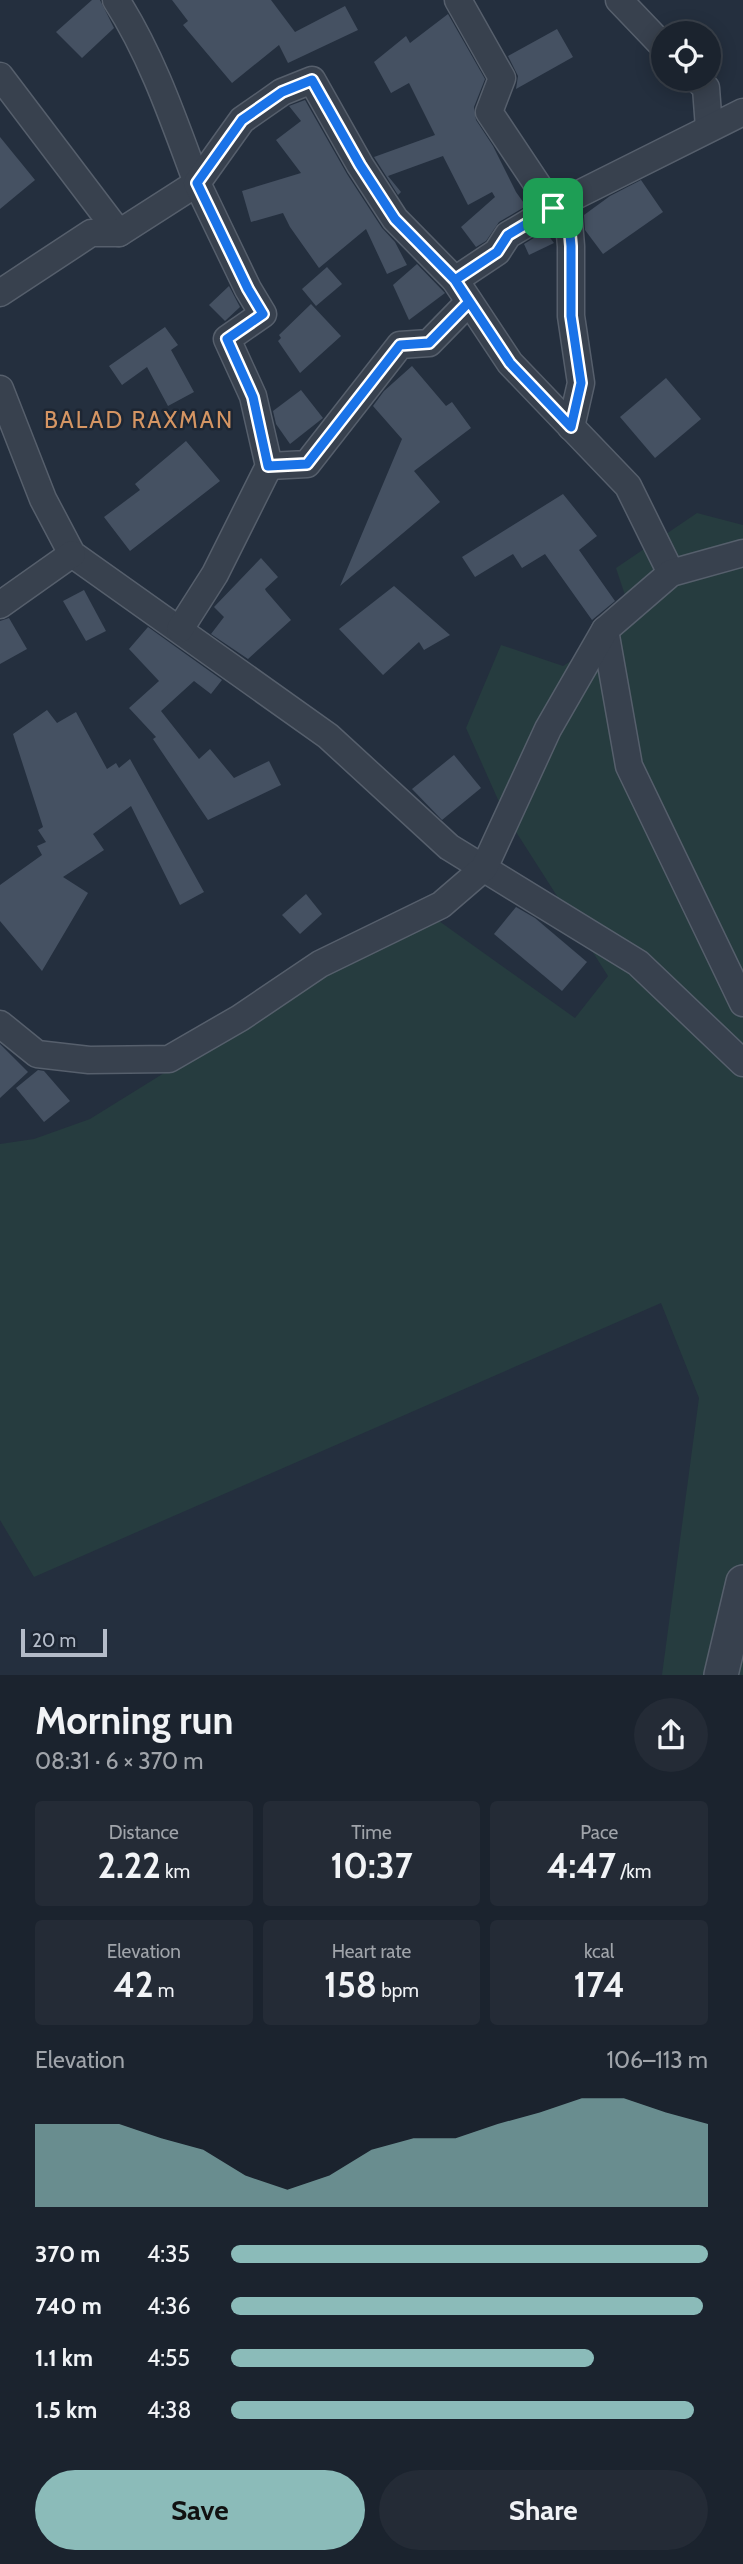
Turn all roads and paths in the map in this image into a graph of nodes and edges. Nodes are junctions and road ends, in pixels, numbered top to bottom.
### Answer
1 (116, 0) edge
2 (458, 0) edge
3 (484, 0) edge
4 (619, 0) edge
5 (477, 31) junction
6 (651, 33) edge
7 (0, 76) edge
8 (706, 91) edge
9 (743, 112) edge
10 (709, 128) junction
11 (197, 183) junction
12 (560, 204) junction
13 (119, 233) junction
14 (455, 280) junction
15 (0, 293) edge
16 (469, 302) junction
17 (0, 389) edge
18 (571, 427) junction
19 (268, 466) junction
20 (743, 553) edge
21 (72, 554) junction
22 (671, 573) junction
23 (0, 604) edge
24 (180, 629) junction
25 (605, 631) junction
26 (484, 868) junction
27 (743, 1003) edge
28 (0, 1024) edge
29 (743, 1063) edge
30 (743, 1583) edge
31 (721, 1675) edge

1 - 11 street
2 - 5 street
3 - 5 street
4 - 6 street
5 - 12 street
7 - 13 street
8 - 10 street
9 - 10 street
10 - 12 street
11 - 13 street
11 - 14 street
11 - 19 street
12 - 14 street
12 - 18 street
13 - 15 street
14 - 16 street
16 - 18 street
16 - 19 street
17 - 21 street
18 - 22 street
19 - 24 street
20 - 22 street
21 - 23 street
21 - 24 street
22 - 25 street
24 - 26 street
25 - 26 street
25 - 27 street
26 - 28 street
26 - 29 street
30 - 31 street

